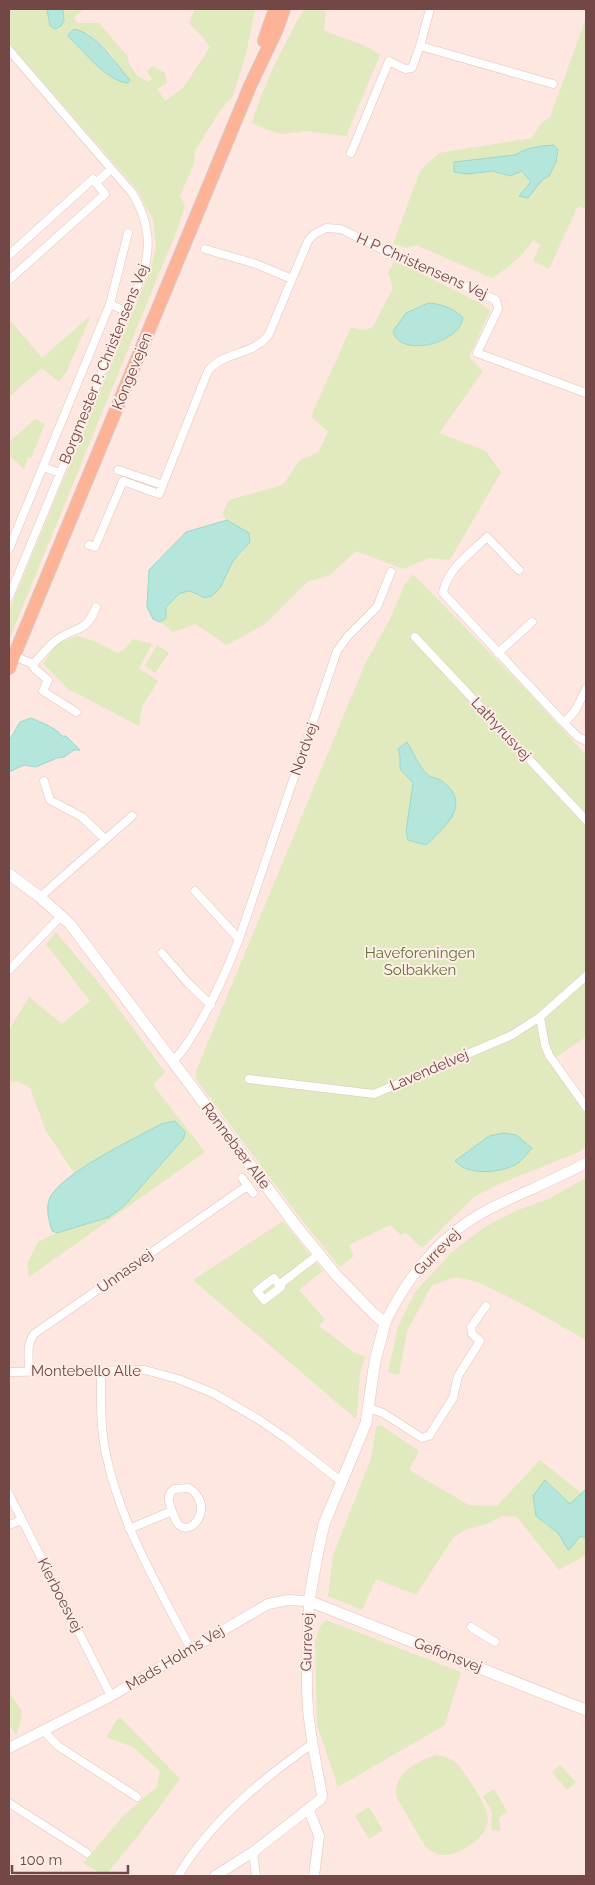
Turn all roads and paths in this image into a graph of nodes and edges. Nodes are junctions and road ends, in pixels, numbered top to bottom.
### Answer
1 (275, 9) edge
2 (284, 9) edge
3 (293, 9) edge
4 (430, 9) edge
5 (420, 46) junction
6 (9, 50) edge
7 (553, 84) dead end
8 (250, 86) junction
9 (351, 152) dead end
10 (111, 169) junction
11 (96, 183) junction
12 (128, 232) dead end
13 (205, 249) dead end
14 (9, 254) edge
15 (292, 279) junction
16 (9, 280) edge
17 (110, 304) junction
18 (127, 312) junction
19 (586, 392) edge
20 (43, 467) junction
21 (118, 470) dead end
22 (60, 473) junction
23 (163, 485) junction
24 (90, 545) dead end
25 (9, 549) edge
26 (519, 570) dead end
27 (392, 572) dead end
28 (9, 597) edge
29 (96, 607) dead end
30 (532, 622) dead end
31 (415, 637) dead end
32 (498, 653) junction
33 (14, 656) junction
34 (33, 664) junction
35 (9, 668) edge
36 (586, 689) edge
37 (76, 712) dead end
38 (564, 723) junction
39 (586, 741) edge
40 (44, 781) dead end
41 (132, 816) dead end
42 (586, 820) edge
43 (105, 839) junction
44 (11, 878) edge
45 (195, 891) dead end
46 (40, 897) junction
47 (59, 919) junction
48 (239, 939) junction
49 (162, 953) dead end
50 (9, 970) edge
51 (586, 976) edge
52 (211, 1005) junction
53 (540, 1017) junction
54 (172, 1062) junction
55 (249, 1078) dead end
56 (586, 1108) edge
57 (586, 1163) edge
58 (242, 1178) dead end
59 (247, 1186) junction
60 (252, 1193) dead end
61 (318, 1255) junction
62 (279, 1285) dead end
63 (486, 1306) dead end
64 (385, 1323) junction
65 (101, 1370) junction
66 (29, 1371) junction
67 (9, 1372) edge
68 (369, 1408) junction
69 (342, 1482) junction
70 (9, 1494) edge
71 (172, 1511) junction
72 (22, 1520) junction
73 (9, 1525) edge
74 (129, 1529) junction
75 (309, 1601) junction
76 (471, 1627) dead end
77 (495, 1642) dead end
78 (190, 1648) junction
79 (111, 1696) junction
80 (586, 1710) edge
81 (44, 1730) junction
82 (312, 1744) junction
83 (9, 1748) edge
84 (137, 1797) dead end
85 (9, 1804) edge
86 (309, 1810) junction
87 (253, 1852) junction
88 (87, 1853) dead end
89 (9, 1874) edge
90 (13, 1876) edge
91 (178, 1876) edge
92 (215, 1876) edge
93 (256, 1876) edge
94 (314, 1876) edge

1 - 8 main road, Kongevejen
2 - 8 main road, Kongevejen
3 - 8 main road
4 - 5 street
5 - 7 street
5 - 9 street
6 - 10 street, Borgmester P. Christensens Vej
8 - 33 main road, Kongevejen
10 - 11 street
10 - 18 street, Borgmester P. Christensens Vej
11 - 14 street
11 - 16 street
12 - 17 street
13 - 15 street
15 - 19 street, H P Christensens Vej
15 - 23 street, H P Christensens Vej
17 - 18 street
17 - 20 street
18 - 22 street, Borgmester P. Christensens Vej
20 - 22 street
20 - 25 street
21 - 23 street
22 - 28 street, Borgmester P. Christensens Vej
23 - 24 street
26 - 32 street
27 - 48 street, Nordvej
29 - 34 street
30 - 32 street
31 - 42 street, Lathyrusvej
32 - 38 street
33 - 34 street
33 - 35 main road, Kongevejen
34 - 37 street
36 - 38 street
38 - 39 street
40 - 43 street
41 - 43 street
43 - 46 street
44 - 46 main road, Rønnebær Alle
44 - 47 main road, Rønnebær Alle
45 - 48 street
46 - 47 main road, Rønnebær Alle
47 - 50 street
47 - 54 main road, Rønnebær Alle
48 - 52 street, Nordvej
49 - 52 street
51 - 53 street, Lavendelvej
52 - 54 street, Nordvej
53 - 55 street, Lavendelvej
53 - 56 street
54 - 61 main road, Rønnebær Alle
57 - 64 street, Gurrevej
58 - 59 street
59 - 60 street
59 - 66 street, Unnasvej
61 - 62 street
61 - 64 main road, Rønnebær Alle
63 - 68 street
64 - 68 main road, Gurrevej
65 - 66 street, Montebello Alle
65 - 69 street, Montebello Alle
65 - 74 street
66 - 67 street, Montebello Alle
68 - 69 main road, Gurrevej
69 - 75 main road, Gurrevej
70 - 72 street, Kierboesvej
71 - 71 street
71 - 74 street
72 - 73 street
72 - 79 street, Kierboesvej
74 - 78 street
75 - 78 street, Mads Holms Vej
75 - 80 main road, Gefionsvej
75 - 82 street, Gurrevej
76 - 77 street, Gefionsvej
78 - 79 street, Mads Holms Vej
79 - 81 street, Mads Holms Vej
81 - 83 street, Mads Holms Vej
81 - 84 street
82 - 86 street, Gurrevej
82 - 91 street
85 - 88 street
86 - 87 street
86 - 94 street
87 - 92 street
87 - 93 street
89 - 90 street

